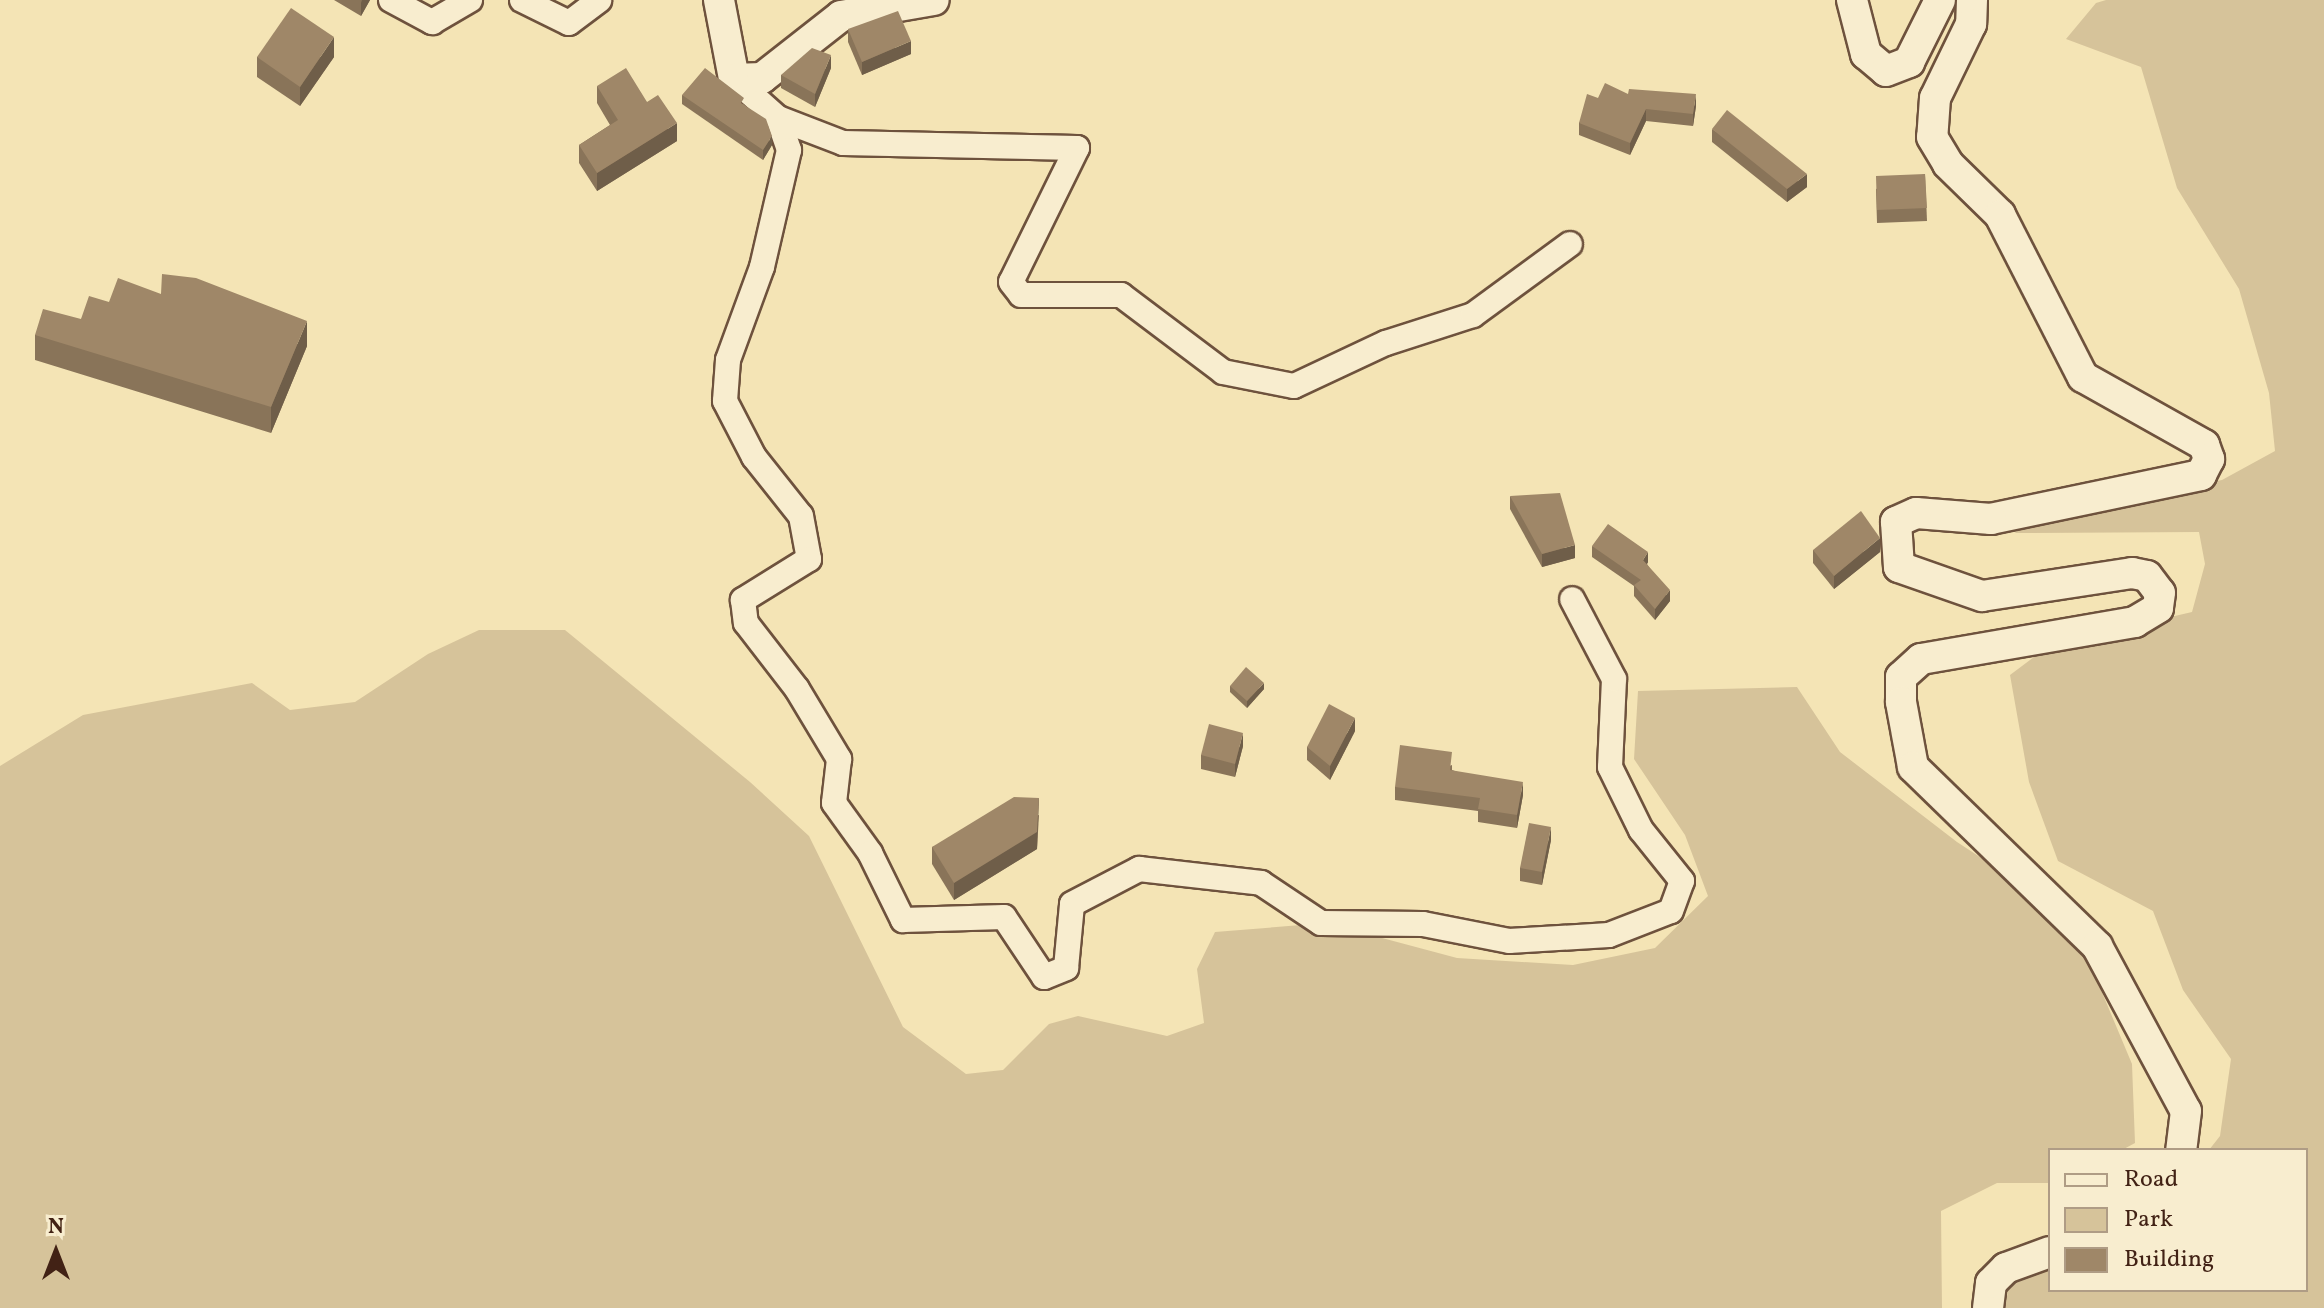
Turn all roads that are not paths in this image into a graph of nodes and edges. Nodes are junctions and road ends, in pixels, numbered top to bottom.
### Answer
1 (391, 0) edge
2 (470, 0) edge
3 (522, 0) edge
4 (599, 0) edge
5 (719, 0) edge
6 (934, 0) edge
7 (1852, 0) edge
8 (1940, 0) edge
9 (1972, 0) edge
10 (734, 79) junction
11 (778, 118) junction
12 (1570, 244) dead end
13 (1572, 599) dead end
14 (2181, 1148) edge
15 (2048, 1253) edge
16 (1988, 1308) edge

1 - 2 street
3 - 4 street
5 - 10 street
6 - 10 street
7 - 8 street
9 - 14 street
10 - 11 street
11 - 12 street
11 - 13 street
15 - 16 street

